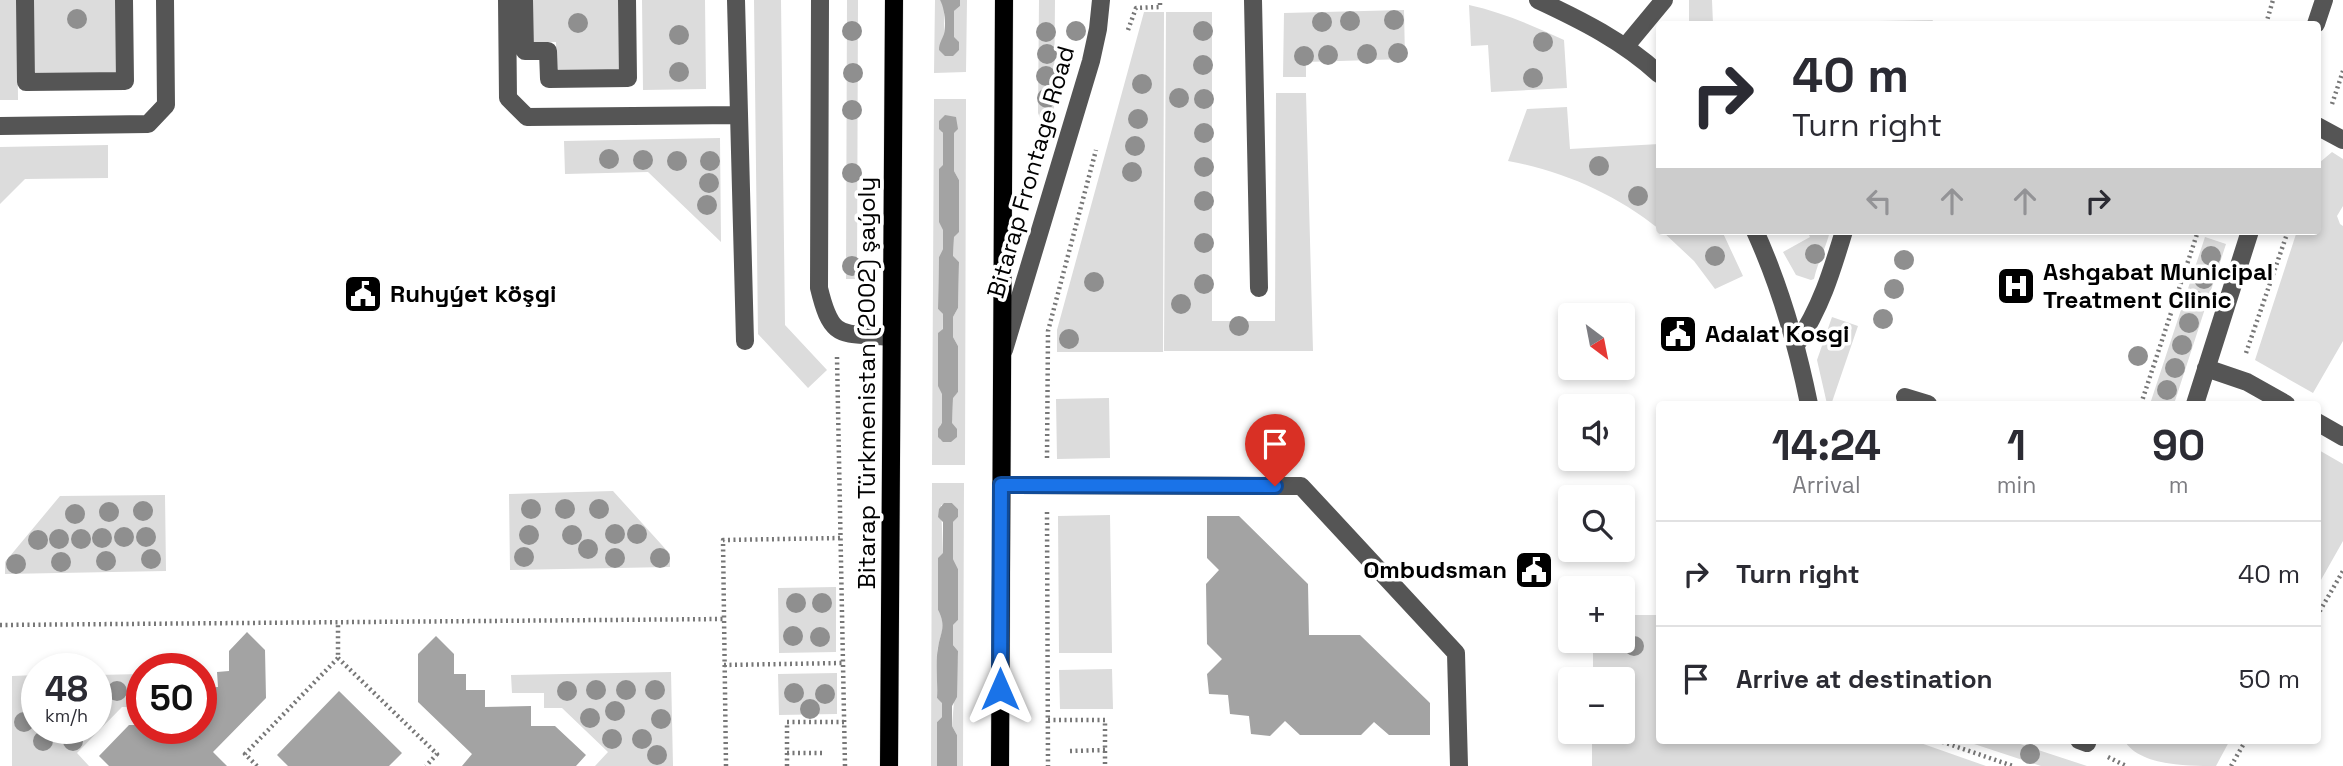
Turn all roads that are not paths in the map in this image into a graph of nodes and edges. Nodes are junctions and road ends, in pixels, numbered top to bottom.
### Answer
1 (25, 0) edge
2 (124, 0) edge
3 (165, 0) edge
4 (507, 0) edge
5 (524, 0) edge
6 (627, 0) edge
7 (736, 0) edge
8 (820, 0) edge
9 (894, 0) edge
10 (1004, 0) edge
11 (1101, 0) edge
12 (1253, 0) edge
13 (1538, 0) edge
14 (1664, 0) edge
15 (2324, 0) edge
16 (2317, 21) edge
17 (1625, 47) junction
18 (1656, 72) edge
19 (739, 115) junction
20 (0, 126) edge
21 (2321, 128) edge
22 (2343, 140) edge
23 (1757, 235) edge
24 (1843, 235) edge
25 (2249, 235) edge
26 (1259, 288) dead end
27 (891, 337) junction
28 (745, 341) dead end
29 (1796, 345) junction
30 (1002, 357) junction
31 (2206, 368) junction
32 (1905, 397) dead end
33 (1808, 401) edge
34 (1918, 401) edge
35 (2196, 401) edge
36 (2280, 401) edge
37 (2321, 424) edge
38 (2343, 437) edge
39 (1001, 485) junction
40 (889, 766) edge
41 (1000, 766) edge
42 (1458, 766) edge

1 - 2 street
3 - 20 street
4 - 19 street
5 - 6 street
7 - 19 street
8 - 27 street
9 - 27 main road, Bitarap Türkmenistan (2002) şaýoly
10 - 30 main road
11 - 30 street, Bitarap Frontage Road
12 - 26 street
13 - 17 street
14 - 17 street
15 - 16 street
17 - 18 street
19 - 28 street
21 - 22 street
23 - 29 street
24 - 29 street
25 - 31 street
27 - 40 main road, Bitarap Türkmenistan (2002) şaýoly
29 - 33 street
30 - 39 main road
31 - 35 street
31 - 36 street
32 - 34 street
37 - 38 street
39 - 41 main road
39 - 42 street

